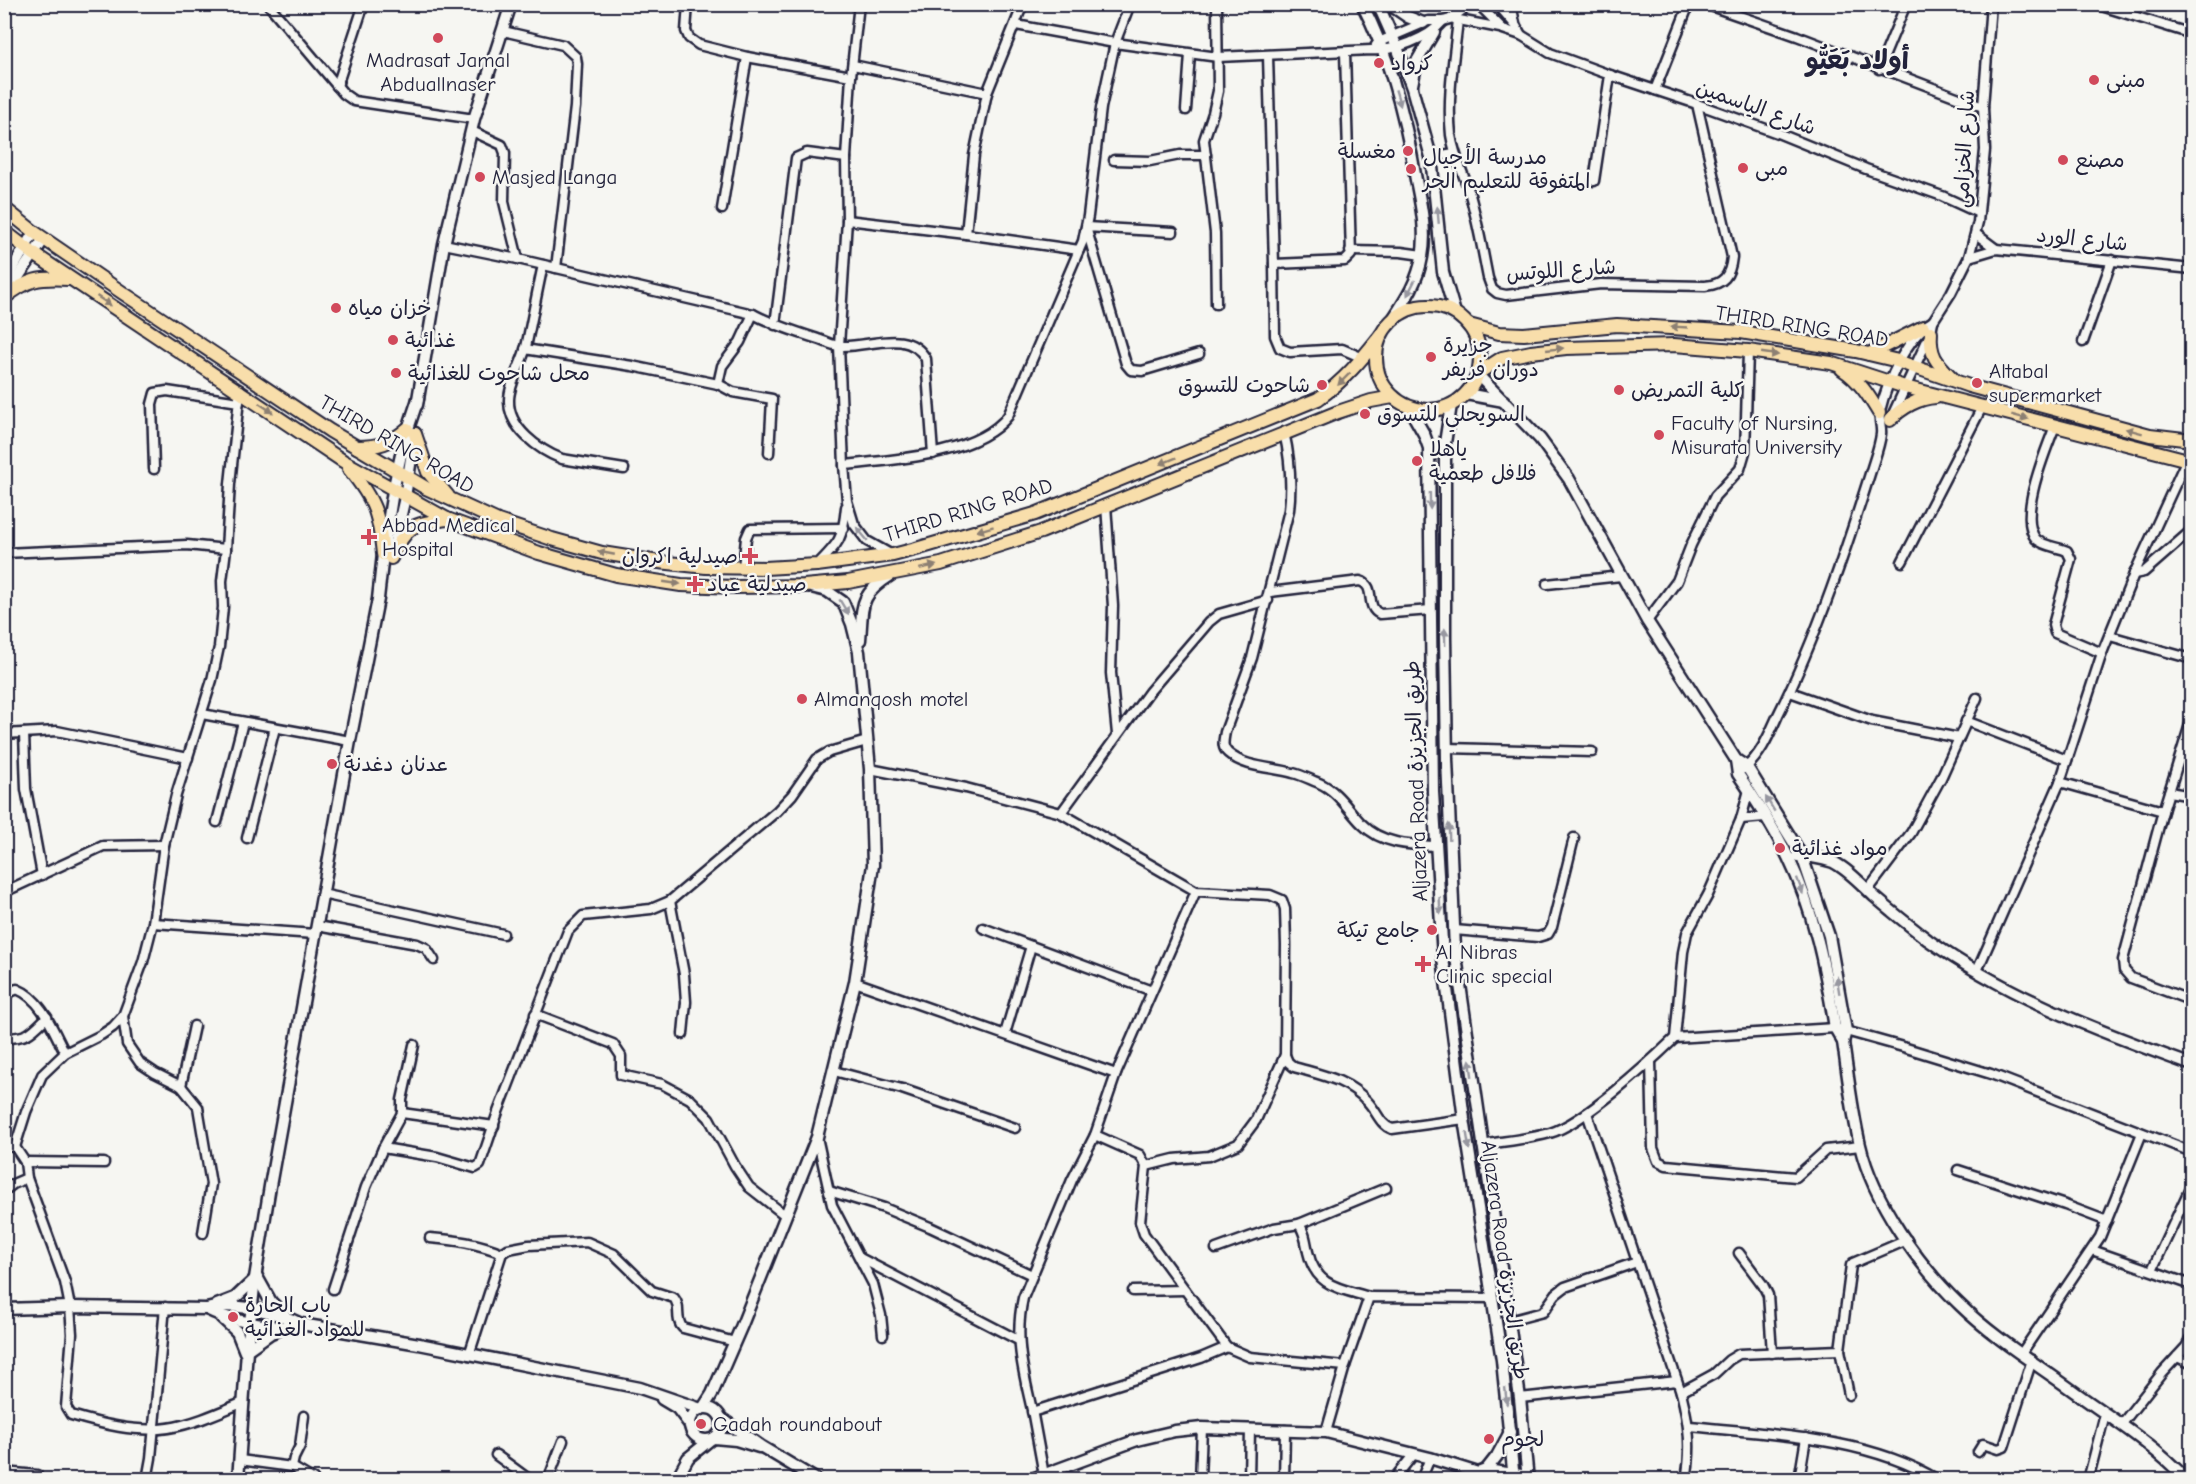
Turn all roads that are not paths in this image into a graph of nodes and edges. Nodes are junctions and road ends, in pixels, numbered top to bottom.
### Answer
1 (268, 4) edge
2 (364, 4) edge
3 (511, 4) edge
4 (688, 4) edge
5 (860, 4) edge
6 (1023, 4) edge
7 (1130, 4) edge
8 (1217, 4) edge
9 (1362, 4) edge
10 (1378, 4) edge
11 (1389, 4) edge
12 (1471, 4) edge
13 (1478, 4) edge
14 (1497, 4) edge
15 (1511, 4) edge
16 (1689, 4) edge
17 (1705, 4) edge
18 (1906, 4) edge
19 (1991, 4) edge
20 (2095, 4) edge
21 (2121, 8) edge
22 (1450, 20) junction
23 (1423, 23) junction
24 (1016, 25) junction
25 (1516, 26) junction
26 (1503, 29) junction
27 (503, 31) junction
28 (1434, 32) junction
29 (2192, 33) edge
30 (1521, 35) junction
31 (1395, 42) junction
32 (1115, 43) junction
33 (1378, 48) junction
34 (1345, 52) junction
35 (1190, 54) junction
36 (1268, 56) junction
37 (747, 57) junction
38 (1218, 57) junction
39 (853, 65) junction
40 (1879, 69) junction
41 (1610, 75) junction
42 (851, 76) junction
43 (337, 86) junction
44 (1412, 88) junction
45 (1655, 90) junction
46 (987, 93) junction
47 (1697, 104) junction
48 (1983, 107) junction
49 (1186, 110) dead end
50 (474, 119) junction
51 (471, 131) junction
52 (1454, 153) junction
53 (1206, 155) junction
54 (1431, 157) junction
55 (846, 158) junction
56 (1114, 160) dead end
57 (1594, 181) dead end
58 (4, 208) edge
59 (722, 209) dead end
60 (1979, 213) junction
61 (847, 220) junction
62 (1086, 227) junction
63 (4, 231) edge
64 (1173, 232) dead end
65 (966, 234) junction
66 (1976, 234) junction
67 (39, 236) junction
68 (444, 244) junction
69 (1996, 249) junction
70 (1079, 250) junction
71 (29, 251) junction
72 (1350, 251) junction
73 (1422, 255) junction
74 (1969, 256) junction
75 (4, 257) edge
76 (518, 259) junction
77 (2112, 260) junction
78 (1274, 264) junction
79 (543, 265) junction
80 (556, 268) junction
81 (2192, 269) edge
82 (4, 272) edge
83 (71, 279) junction
84 (4, 283) edge
85 (4, 298) edge
86 (1216, 304) dead end
87 (1455, 313) junction
88 (753, 314) junction
89 (1393, 319) junction
90 (775, 325) junction
91 (1469, 325) junction
92 (1929, 327) junction
93 (1381, 335) junction
94 (2083, 342) dead end
95 (839, 346) junction
96 (525, 349) junction
97 (1748, 351) junction
98 (1199, 354) dead end
99 (1869, 354) junction
100 (1363, 358) junction
101 (1899, 362) junction
102 (1831, 363) junction
103 (1914, 368) junction
104 (1479, 373) junction
105 (1954, 380) junction
106 (1890, 381) junction
107 (718, 384) junction
108 (1905, 387) junction
109 (1466, 394) junction
110 (239, 396) junction
111 (1393, 397) junction
112 (1945, 398) junction
113 (1504, 401) junction
114 (1451, 405) junction
115 (1408, 406) junction
116 (1982, 407) junction
117 (1885, 416) junction
118 (2055, 426) junction
119 (411, 432) junction
120 (1284, 432) junction
121 (2192, 440) edge
122 (355, 447) junction
123 (769, 453) dead end
124 (933, 454) junction
125 (343, 461) junction
126 (2189, 461) edge
127 (844, 465) junction
128 (624, 469) dead end
129 (154, 470) dead end
130 (403, 475) junction
131 (399, 494) junction
132 (453, 501) junction
133 (847, 501) junction
134 (1107, 505) junction
135 (447, 519) junction
136 (844, 528) junction
137 (2192, 530) edge
138 (226, 549) junction
139 (4, 554) edge
140 (892, 555) junction
141 (387, 556) junction
142 (1902, 562) dead end
143 (817, 565) junction
144 (744, 568) junction
145 (893, 574) junction
146 (2134, 574) junction
147 (1621, 576) junction
148 (1547, 584) dead end
149 (804, 586) junction
150 (1269, 596) junction
151 (1431, 610) junction
152 (1647, 621) junction
153 (2110, 636) junction
154 (859, 652) junction
155 (2102, 653) junction
156 (2192, 659) edge
157 (1790, 692) junction
158 (1977, 698) dead end
159 (202, 714) junction
160 (2192, 718) edge
161 (1966, 721) junction
162 (243, 722) junction
163 (275, 728) junction
164 (24, 733) junction
165 (4, 734) edge
166 (1117, 734) junction
167 (1959, 738) junction
168 (350, 741) junction
169 (867, 741) junction
170 (1448, 748) junction
171 (1592, 752) dead end
172 (188, 758) junction
173 (2067, 759) junction
174 (870, 769) junction
175 (1743, 770) junction
176 (2060, 782) junction
177 (1749, 790) junction
178 (2169, 792) junction
179 (2192, 796) edge
180 (2163, 811) junction
181 (1061, 813) junction
182 (1766, 817) junction
183 (1741, 819) junction
184 (216, 822) dead end
185 (247, 838) dead end
186 (1574, 838) dead end
187 (164, 845) junction
188 (1436, 846) junction
189 (1788, 856) junction
190 (1802, 856) junction
191 (42, 875) junction
192 (1868, 890) junction
193 (1197, 891) junction
194 (4, 892) edge
195 (322, 894) junction
196 (670, 901) junction
197 (153, 923) junction
198 (982, 928) dead end
199 (316, 930) junction
200 (1454, 930) junction
201 (502, 934) dead end
202 (1031, 946) junction
203 (434, 960) dead end
204 (1977, 971) junction
205 (855, 982) junction
206 (1152, 991) junction
207 (4, 995) edge
208 (2192, 1000) edge
209 (535, 1014) junction
210 (123, 1016) junction
211 (47, 1017) junction
212 (194, 1026) dead end
213 (683, 1034) dead end
214 (1005, 1034) junction
215 (1841, 1034) junction
216 (4, 1038) edge
217 (1675, 1038) junction
218 (414, 1045) dead end
219 (65, 1053) junction
220 (1285, 1055) junction
221 (1651, 1061) junction
222 (2192, 1065) edge
223 (834, 1071) junction
224 (1116, 1074) junction
225 (181, 1086) junction
226 (402, 1113) junction
227 (1587, 1113) junction
228 (1464, 1119) junction
229 (494, 1126) junction
230 (1015, 1128) dead end
231 (2142, 1133) junction
232 (1095, 1135) junction
233 (817, 1137) junction
234 (1482, 1145) junction
235 (4, 1146) edge
236 (1860, 1146) junction
237 (15, 1147) junction
238 (383, 1148) junction
239 (2192, 1152) edge
240 (25, 1162) junction
241 (104, 1163) dead end
242 (1146, 1166) junction
243 (1958, 1170) dead end
244 (27, 1178) junction
245 (2192, 1184) edge
246 (1386, 1188) dead end
247 (4, 1191) edge
248 (829, 1191) junction
249 (786, 1216) junction
250 (2107, 1221) junction
251 (1299, 1224) junction
252 (203, 1233) dead end
253 (430, 1238) dead end
254 (1907, 1240) junction
255 (1216, 1249) dead end
256 (2092, 1250) junction
257 (502, 1253) junction
258 (1740, 1253) dead end
259 (860, 1258) junction
260 (1637, 1262) junction
261 (2152, 1270) junction
262 (1032, 1275) junction
263 (256, 1276) junction
264 (2192, 1285) edge
265 (333, 1289) dead end
266 (1185, 1290) junction
267 (1133, 1291) dead end
268 (1369, 1297) junction
269 (1492, 1298) junction
270 (70, 1307) junction
271 (165, 1307) junction
272 (4, 1309) edge
273 (212, 1309) junction
274 (252, 1310) junction
275 (1509, 1321) junction
276 (251, 1322) junction
277 (287, 1322) junction
278 (883, 1335) dead end
279 (2192, 1336) edge
280 (1018, 1340) junction
281 (735, 1342) junction
282 (1227, 1347) junction
283 (1840, 1350) junction
284 (247, 1353) junction
285 (1772, 1353) junction
286 (2021, 1354) junction
287 (469, 1355) junction
288 (2177, 1357) junction
289 (2032, 1360) junction
290 (2192, 1364) edge
291 (1346, 1365) junction
292 (721, 1376) junction
293 (1677, 1381) junction
294 (640, 1388) junction
295 (1681, 1392) junction
296 (1849, 1395) dead end
297 (1520, 1398) junction
298 (244, 1402) junction
299 (702, 1408) junction
300 (1032, 1412) junction
301 (2105, 1414) junction
302 (304, 1416) dead end
303 (721, 1417) junction
304 (2121, 1425) junction
305 (1689, 1426) junction
306 (1202, 1428) junction
307 (154, 1429) junction
308 (692, 1429) junction
309 (1250, 1429) junction
310 (1286, 1430) junction
311 (1326, 1432) junction
312 (1510, 1432) junction
313 (1806, 1438) junction
314 (712, 1439) junction
315 (563, 1441) dead end
316 (762, 1447) junction
317 (1978, 1452) dead end
318 (1414, 1454) junction
319 (496, 1455) dead end
320 (688, 1458) junction
321 (1430, 1458) junction
322 (240, 1460) junction
323 (292, 1467) junction
324 (4, 1472) edge
325 (1044, 1474) junction
326 (1484, 1474) edge
327 (37, 1475) dead end
328 (1514, 1477) edge
329 (1528, 1478) edge
330 (147, 1479) edge
331 (238, 1479) edge
332 (314, 1479) edge
333 (530, 1479) edge
334 (548, 1479) edge
335 (676, 1479) edge
336 (816, 1479) edge
337 (1029, 1479) edge
338 (1200, 1479) edge
339 (1249, 1479) edge
340 (1284, 1479) edge
341 (1393, 1479) edge
342 (1421, 1479) edge
343 (1686, 1479) edge
344 (1800, 1479) edge
345 (1938, 1479) edge
346 (2088, 1479) edge
347 (2187, 1479) edge

1 - 43 street
2 - 43 street
3 - 27 street
4 - 37 street
5 - 39 street
6 - 24 street
7 - 32 street
8 - 38 street
9 - 33 street
10 - 31 street
11 - 23 street
12 - 22 street
13 - 26 street
14 - 25 street
15 - 25 street
16 - 45 street
17 - 40 street
18 - 40 street
19 - 48 street, شارع الخزامى
20 - 21 street
21 - 29 street
22 - 23 street
22 - 26 street, شارع الياسمين
22 - 28 street
22 - 52 street, شارع اللوتس
23 - 31 street
24 - 32 street
24 - 46 street
25 - 30 street
26 - 30 street, شارع الياسمين
27 - 50 street
27 - 80 street
28 - 31 street
28 - 44 street
30 - 41 street, شارع الياسمين
31 - 33 street
31 - 44 street
32 - 35 street
32 - 62 street
33 - 34 street
33 -> 73 street
34 - 36 street
34 - 72 street
35 - 38 street
35 - 49 street
36 - 38 street
36 - 78 street
37 - 42 street
37 - 59 street
38 - 53 street
39 - 42 street
39 - 46 street
40 - 48 street
41 - 45 street, شارع الياسمين
41 - 57 street
42 - 55 street
43 - 50 street
44 - 54 street
45 - 47 street, شارع الياسمين
46 - 65 street
47 - 52 street, شارع اللوتس
47 - 60 street, شارع الياسمين
48 - 60 street, شارع الخزامى
50 - 51 street
51 - 68 street
51 - 76 street
52 - 54 street
53 - 56 street
53 - 86 street
87 -> 54 street
55 - 61 street
55 - 90 street
58 - 67 main road, THIRD RING ROAD
60 - 66 street, شارع الخزامى
61 - 65 street
61 - 95 street
62 - 64 street
62 - 70 street
62 - 98 street
63 - 71 main road, THIRD RING ROAD
65 - 70 street
66 - 69 street
66 - 74 street, شارع الخزامى
67 - 71 street
67 - 122 main road, THIRD RING ROAD
68 - 76 street
68 - 119 street
69 - 74 street, شارع الورد
69 - 77 street, شارع الورد
70 - 124 street
71 - 83 main road, THIRD RING ROAD
71 - 84 street
71 - 85 street
72 - 73 street
72 - 78 street
73 -> 89 street
74 - 92 street, شارع الخزامى
75 - 82 main road
76 - 79 street
77 - 81 street, شارع الورد
77 - 94 street
78 - 100 street
79 - 80 street
79 - 96 street
80 - 88 street
83 - 85 main road
83 -> 110 main road, THIRD RING ROAD
87 - 89 main road
87 - 91 main road
88 - 90 street
88 - 107 street
89 - 93 main road
90 - 95 street
99 -> 91 main road, THIRD RING ROAD
91 - 104 main road
92 - 99 main road
92 - 101 street
92 - 103 street
92 - 105 main road
93 - 100 main road, THIRD RING ROAD
93 - 111 main road
95 - 124 street
95 - 127 street
96 - 107 street
96 - 128 street
97 -> 102 main road, THIRD RING ROAD
104 -> 97 main road, THIRD RING ROAD
97 - 152 street
99 - 101 main road, THIRD RING ROAD
100 -> 140 main road, THIRD RING ROAD
101 - 103 main road, THIRD RING ROAD
101 - 106 street
102 - 106 main road, THIRD RING ROAD
102 - 117 main road
103 - 105 main road, THIRD RING ROAD
103 - 108 street
104 - 109 main road
104 - 113 street
121 -> 105 main road, THIRD RING ROAD
106 - 108 main road, THIRD RING ROAD
106 - 117 street
107 - 123 street
108 - 112 main road, THIRD RING ROAD
108 - 117 street
109 - 113 street
109 - 114 main road
110 -> 125 main road, THIRD RING ROAD
110 - 129 street
110 - 138 street
111 - 115 main road
111 - 120 main road, THIRD RING ROAD
112 - 116 main road, THIRD RING ROAD
112 - 117 main road
113 - 147 street
114 - 115 main road
170 -> 114 street, Aljazera Road طريق الجزيزة
115 -> 151 street, Aljazera Road طريق الجزيزة
116 -> 118 main road, THIRD RING ROAD
116 - 142 street
117 - 157 street
118 - 126 main road, THIRD RING ROAD
118 - 155 street
119 - 122 main road
119 - 130 street
119 - 132 main road
120 - 134 main road, THIRD RING ROAD
120 - 150 street
122 - 130 main road, THIRD RING ROAD
124 - 127 street
125 - 131 main road, THIRD RING ROAD
125 - 141 main road
126 - 146 street
127 - 133 street
130 - 131 street
130 - 132 main road, THIRD RING ROAD
131 - 135 main road, THIRD RING ROAD
131 - 141 street
144 -> 132 main road, THIRD RING ROAD
133 - 136 street
140 -> 133 street
145 -> 134 main road, THIRD RING ROAD
134 - 166 street
135 - 141 main road
135 -> 149 main road, THIRD RING ROAD
136 - 143 street
136 - 144 street
137 - 146 street
138 - 139 street
138 - 159 street
140 - 143 main road, THIRD RING ROAD
141 - 168 street
143 - 144 main road, THIRD RING ROAD
145 - 149 main road, THIRD RING ROAD
145 - 154 street
146 - 153 street
147 - 148 street
147 - 152 street
149 -> 154 street
150 - 151 street
150 - 166 street
150 - 188 street
151 - 188 street, Aljazera Road طريق الجزيزة
152 - 175 street
153 - 155 street
153 - 156 street
154 - 169 street
155 - 173 street
157 - 167 street
157 - 175 street
158 - 161 street
159 - 162 street
159 - 172 street
160 - 178 street
161 - 167 street
161 - 173 street
162 - 163 street
162 - 184 street
163 - 168 street
163 - 185 street
164 - 165 street
164 - 172 street
164 - 191 street
166 - 181 street
167 - 192 street
168 - 195 street
169 - 174 street
169 - 196 street
170 - 171 street
200 -> 170 street, Aljazera Road طريق الجزيزة
172 - 187 street
173 - 176 street
174 - 181 street
174 - 205 street
175 - 177 street
190 -> 175 street
176 - 180 street
176 - 204 street
177 - 182 street
177 - 183 street
178 - 179 street
178 - 180 street
180 - 208 street
181 - 193 street
182 - 183 street
182 - 189 street
183 - 217 street
186 - 200 street
187 - 191 street
187 - 197 street
188 -> 228 street, Aljazera Road طريق الجزيزة
189 - 190 street
189 -> 215 street
190 - 192 street
215 -> 190 street
191 - 194 street
192 - 204 street
193 - 206 street
193 - 220 street
195 - 199 street
195 - 201 street
196 - 209 street
196 - 213 street
197 - 199 street
197 - 210 street
198 - 202 street
199 - 203 street
199 - 263 street
234 -> 200 street, Aljazera Road طريق الجزيزة
202 - 206 street
202 - 214 street
204 - 222 street
205 - 214 street
205 - 223 street
206 - 224 street
207 - 211 street
209 - 229 street
209 - 249 street
210 - 219 street
210 - 225 street
211 - 216 street
211 - 219 street
212 - 225 street
214 - 224 street
215 - 217 street
215 - 231 street
215 - 236 street
217 - 221 street
218 - 226 street
219 - 237 street
220 - 228 street
220 - 242 street
221 - 227 street
221 - 236 street
223 - 230 street
223 - 233 street
224 - 232 street
225 - 252 street
226 - 229 street
226 - 238 street
227 - 234 street
227 - 260 street
228 -> 269 street, Aljazera Road طريق الجزيزة
229 - 238 street
231 - 239 street
231 - 250 street
232 - 242 street
232 - 262 street
233 - 248 street
233 - 249 street
234 - 275 street, Aljazera Road طريق الجزيزة
235 - 237 street
236 - 254 street
237 - 240 street
238 - 265 street
240 - 241 street
240 - 244 street
242 - 266 street
243 - 250 street
244 - 247 street
244 - 270 street
245 - 261 street
246 - 251 street
248 - 259 street
248 - 262 street
249 - 281 street
250 - 256 street
251 - 255 street
251 - 268 street
253 - 257 street
254 - 283 street
254 - 286 street
256 - 261 street
256 - 286 street
257 - 281 street
257 - 287 street
258 - 285 street
259 - 278 street
259 - 280 street
260 - 275 street
260 - 293 street
261 - 264 street
262 - 280 street
263 - 273 street
263 - 274 street
263 - 277 street
266 - 267 street
266 - 282 street
268 - 269 street
268 - 291 street
269 -> 312 street, Aljazera Road طريق الجزيزة
270 - 271 street
270 - 272 street
270 - 307 street
271 - 273 street
271 - 307 street
273 - 274 street
273 - 276 street
273 - 284 street
274 - 276 street
274 - 277 street
275 - 297 street, Aljazera Road طريق الجزيزة
276 - 277 street
276 - 284 street
277 - 284 street
277 - 287 street
279 - 288 street
280 - 300 street
281 - 292 street
282 - 291 street
282 - 300 street
283 - 285 street
283 - 296 street
284 - 298 street
285 - 295 street
286 - 289 street
287 - 294 street
288 - 290 street
288 - 304 street
289 - 301 street
289 - 317 street
291 - 311 street
292 - 299 street
292 - 303 street
293 - 295 street
293 - 297 street
294 - 299 street
294 - 308 street
295 - 305 street
297 - 329 street, Aljazera Road طريق الجزيزة
298 - 307 street
298 - 322 street
299 - 303 street
299 - 308 street
300 - 325 street
301 - 304 street
301 - 346 street
302 - 323 street
303 - 314 street
303 - 316 street
304 - 347 street
305 - 313 street
305 - 343 street
306 - 309 street
306 - 325 street
306 - 338 street
307 - 330 street
308 - 314 street
308 - 320 street
309 - 310 street
309 - 339 street
310 - 311 street
310 - 340 street
311 - 318 street
312 - 326 street
312 - 328 street, Aljazera Road طريق الجزيزة
313 - 344 street
313 - 345 street
314 - 316 street
314 - 320 street
315 - 334 street
316 - 336 street
318 - 321 street
318 - 341 street
319 - 333 street
320 - 335 street
321 - 326 street
321 - 342 street
322 - 323 street
322 - 331 street
323 - 332 street
324 - 327 street
325 - 337 street
326 - 328 street
328 - 329 street

